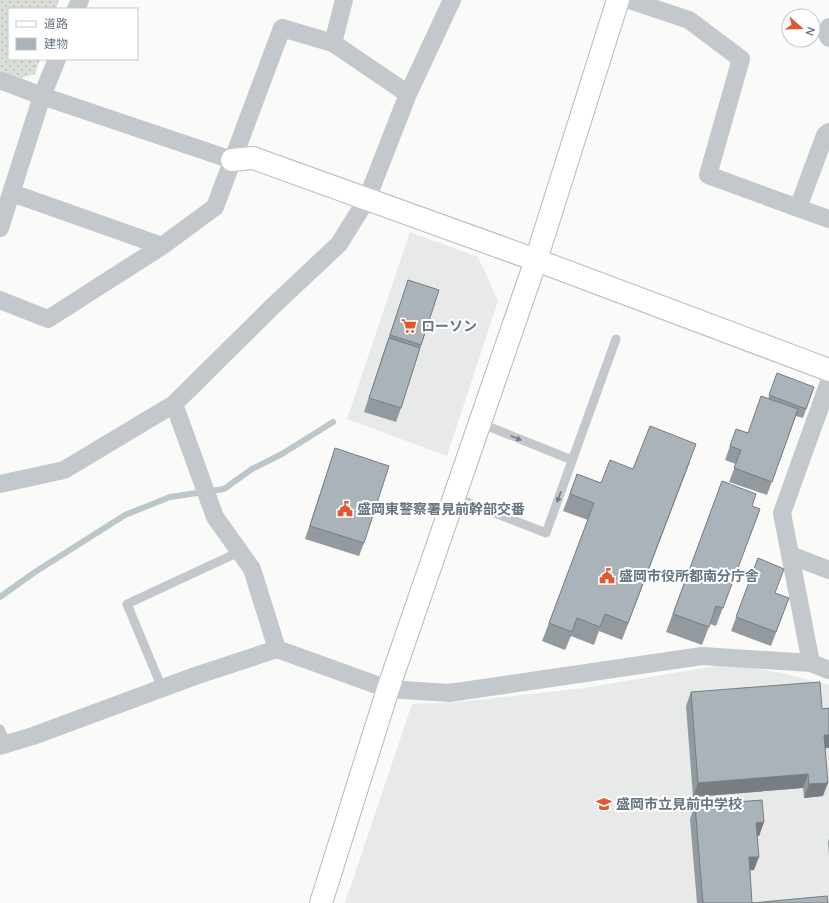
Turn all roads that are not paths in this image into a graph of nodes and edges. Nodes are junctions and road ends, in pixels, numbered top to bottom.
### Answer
1 (344, 0) edge
2 (452, 0) edge
3 (618, 0) edge
4 (629, 0) edge
5 (829, 27) edge
6 (829, 38) edge
7 (333, 42) junction
8 (57, 60) edge
9 (0, 80) edge
10 (408, 94) junction
11 (42, 96) junction
12 (829, 132) edge
13 (232, 160) junction
14 (12, 193) junction
15 (366, 199) junction
16 (798, 208) junction
17 (829, 219) edge
18 (0, 228) edge
19 (162, 246) junction
20 (536, 260) junction
21 (0, 300) edge
22 (616, 339) dead end
23 (829, 370) edge
24 (829, 382) edge
25 (174, 404) junction
26 (480, 423) junction
27 (572, 460) junction
28 (0, 484) edge
29 (454, 497) junction
30 (240, 552) junction
31 (790, 555) junction
32 (829, 570) edge
33 (277, 649) junction
34 (811, 663) junction
35 (829, 670) edge
36 (162, 688) junction
37 (388, 689) junction
38 (2, 740) edge
39 (321, 903) edge

1 - 7 street
2 - 10 street
3 - 20 street
4 - 16 street
5 - 6 street
7 - 10 street
7 - 13 street
8 - 11 street
9 - 11 street
10 - 15 street
11 - 13 street
11 - 14 street
12 - 16 street
13 - 15 street
13 - 19 street
14 - 18 street
14 - 19 street
15 - 20 street
15 - 25 street
16 - 17 street
19 - 21 street
20 - 23 street
20 - 26 street
22 - 27 lane
24 - 31 street
25 - 28 street
25 - 30 street
26 -> 27 lane
26 - 29 street
27 -> 29 lane
29 - 37 street
30 - 33 street
30 - 36 lane
31 - 32 street
31 - 34 street
33 - 36 street
33 - 37 street
34 - 35 street
34 - 37 street
36 - 38 street
37 - 39 street

